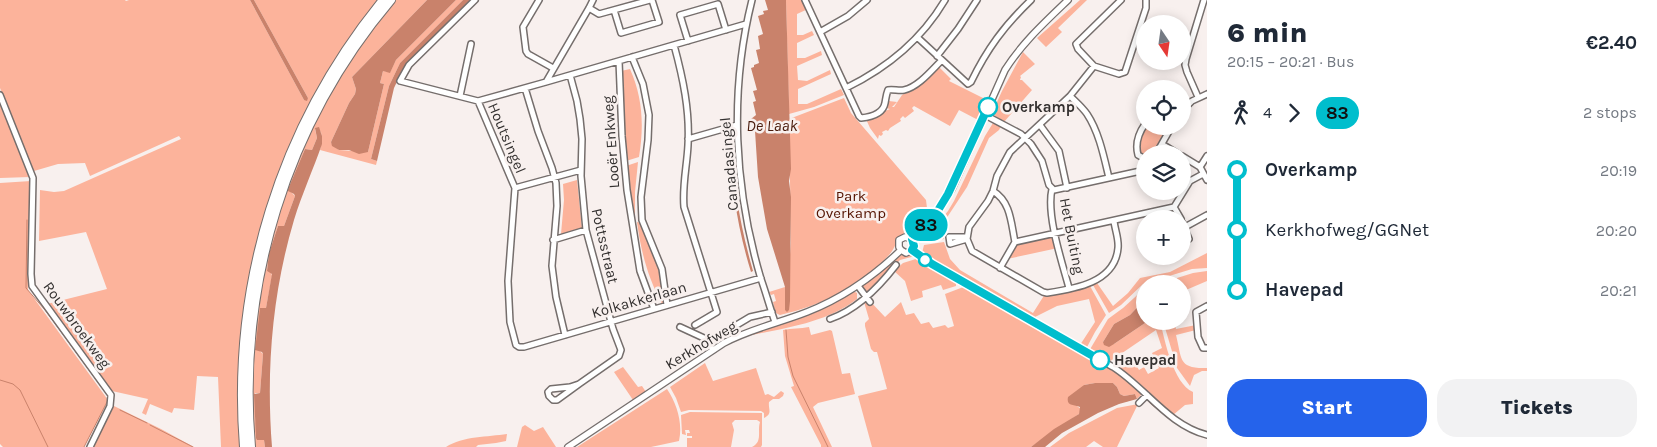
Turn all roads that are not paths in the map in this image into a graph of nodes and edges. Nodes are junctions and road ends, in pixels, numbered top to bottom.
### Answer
1 (383, 0) edge
2 (391, 0) edge
3 (475, 0) edge
4 (539, 0) edge
5 (592, 0) edge
6 (651, 0) edge
7 (752, 0) edge
8 (805, 0) edge
9 (868, 0) edge
10 (945, 0) edge
11 (977, 0) edge
12 (1031, 0) edge
13 (1068, 0) edge
14 (1120, 0) edge
15 (1146, 0) edge
16 (1204, 0) edge
17 (590, 8) junction
18 (614, 10) junction
19 (746, 24) junction
20 (726, 30) junction
21 (820, 32) junction
22 (917, 38) junction
23 (688, 41) junction
24 (471, 44) dead end
25 (674, 45) junction
26 (937, 56) junction
27 (629, 58) junction
28 (619, 61) junction
29 (942, 61) junction
30 (1094, 66) junction
31 (553, 68) junction
32 (570, 75) junction
33 (546, 82) junction
34 (524, 88) junction
35 (846, 88) junction
36 (1207, 94) edge
37 (0, 95) edge
38 (460, 96) junction
39 (1070, 96) junction
40 (1198, 97) junction
41 (478, 101) junction
42 (1191, 102) edge
43 (985, 115) junction
44 (737, 125) junction
45 (1040, 125) junction
46 (1167, 135) edge
47 (1026, 138) junction
48 (688, 142) junction
49 (1162, 144) edge
50 (1207, 156) edge
51 (1191, 162) edge
52 (1200, 167) junction
53 (1136, 172) edge
54 (581, 173) junction
55 (1203, 174) junction
56 (1109, 178) junction
57 (555, 180) junction
58 (1207, 180) edge
59 (515, 188) junction
60 (1067, 188) junction
61 (1052, 189) junction
62 (993, 191) junction
63 (1174, 207) junction
64 (1176, 210) edge
65 (1207, 215) edge
66 (642, 220) junction
67 (632, 221) junction
68 (1114, 221) junction
69 (1191, 222) edge
70 (586, 230) junction
71 (1056, 233) junction
72 (912, 239) junction
73 (553, 240) junction
74 (1015, 242) junction
75 (900, 250) junction
76 (912, 250) junction
77 (896, 265) dead end
78 (1000, 268) junction
79 (761, 278) junction
80 (858, 286) junction
81 (1069, 288) junction
82 (711, 292) junction
83 (866, 296) junction
84 (870, 302) dead end
85 (667, 305) junction
86 (1207, 306) edge
87 (654, 309) junction
88 (772, 312) junction
89 (830, 319) dead end
90 (611, 321) junction
91 (775, 322) junction
92 (695, 325) dead end
93 (680, 327) dead end
94 (565, 335) junction
95 (708, 342) junction
96 (524, 347) joint
97 (1207, 348) edge
98 (713, 350) junction
99 (579, 384) junction
100 (1147, 395) junction
101 (1139, 403) dead end
102 (1207, 435) edge
103 (90, 447) edge
104 (244, 447) edge
105 (250, 447) edge
106 (568, 447) edge

1 - 104 main road
2 - 105 main road
3 - 38 street, Houtsingel
4 - 31 street
5 - 17 street
6 - 18 street
6 - 18 street
7 - 19 street, Canadasingel
8 - 21 street
9 - 21 street
10 - 22 street
11 - 26 street
12 - 29 street
13 - 43 street
14 - 30 street
15 - 30 street
16 - 40 street
17 - 18 street
17 - 31 street
19 - 20 street
19 - 44 street, Canadasingel
20 - 23 street
20 - 23 street
21 - 35 street
22 - 26 street
22 - 35 street
23 - 25 street
24 - 38 street
25 - 27 street
25 - 48 street
26 - 29 street
27 - 28 street
27 - 66 street, Looër Enkweg
28 - 32 street
28 - 67 street, Looër Enkweg
29 - 35 street
30 - 39 street
31 - 33 street
32 - 33 street
32 - 54 street, Pottsstraat
33 - 34 street
34 - 41 street
34 - 57 street
36 - 40 street
37 - 103 street, Rouwbroekweg
38 - 41 street, Houtsingel
39 - 45 street
39 - 56 street
40 - 42 street
41 - 59 street, Houtsingel
43 - 47 street
43 - 72 street
44 - 48 street
44 - 79 street, Canadasingel
45 - 47 street
45 - 60 street
46 - 49 street
47 - 61 street
47 - 62 street
48 - 82 street
50 - 52 street
51 - 52 street
52 - 55 street
53 - 56 street
54 - 57 street
54 - 70 street, Pottsstraat
55 - 58 street
55 - 63 street
56 - 60 street
57 - 59 street
57 - 73 street
59 - 96 street, Houtsingel
60 - 61 street
61 - 71 street, Het Buiting
62 - 74 street
62 - 78 street
63 - 64 street
63 - 68 street
65 - 69 street
66 - 67 street
66 - 85 street, Looër Enkweg
67 - 87 street, Looër Enkweg
68 - 71 street
68 - 81 street
70 - 73 street
70 - 90 street, Pottsstraat
71 - 74 street
71 - 81 street, Het Buiting
72 - 75 street
72 - 76 street
73 - 94 street
74 - 78 street
75 - 76 street
75 - 80 street, Kerkhofweg
76 - 100 street
77 - 83 street
78 - 81 street
79 - 82 street, Kolkakkerlaan
79 - 88 street, Canadasingel
80 - 83 street
80 - 91 street, Kerkhofweg
82 - 85 street, Kolkakkerlaan
82 - 92 street
83 - 84 street
83 - 89 street
85 - 87 street, Kolkakkerlaan
86 - 97 street
87 - 90 street, Kolkakkerlaan
88 - 91 street, Canadasingel
88 - 95 street
90 - 94 street, Kolkakkerlaan
90 - 99 street, Pottsstraat
91 - 98 street, Kerkhofweg
93 - 95 street
94 - 96 street, Kolkakkerlaan
95 - 98 street
98 - 106 street, Kerkhofweg
99 - 99 street
100 - 101 street
100 - 102 street

